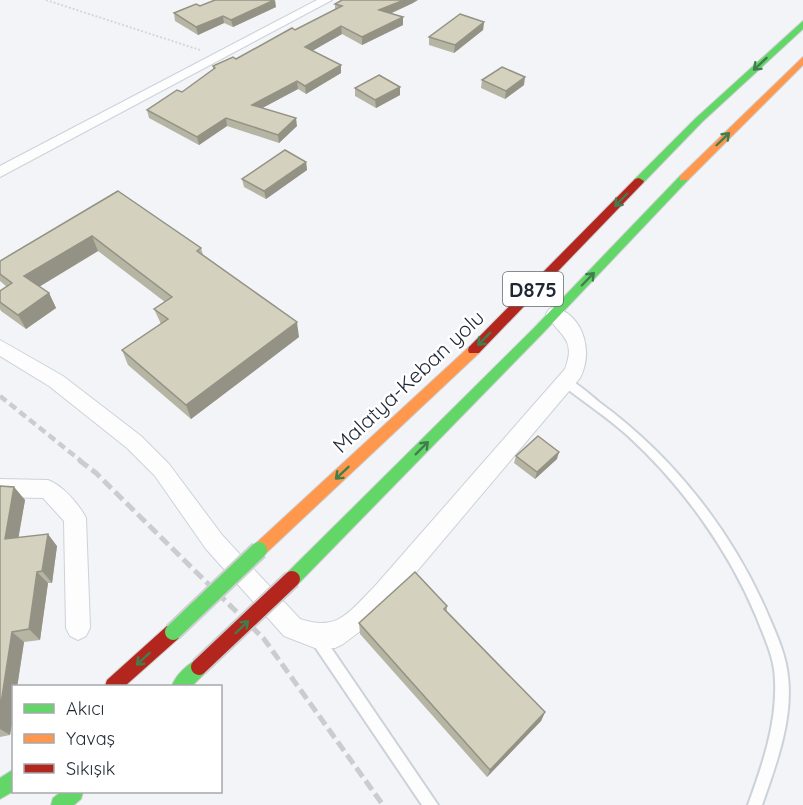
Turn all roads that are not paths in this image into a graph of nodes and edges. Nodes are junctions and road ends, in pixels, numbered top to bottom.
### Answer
1 (326, 0) edge
2 (803, 24) edge
3 (803, 60) edge
4 (0, 172) edge
5 (555, 314) junction
6 (0, 346) edge
7 (566, 382) junction
8 (0, 489) edge
9 (78, 628) dead end
10 (315, 636) junction
11 (115, 685) edge
12 (182, 685) edge
13 (12, 780) edge
14 (0, 790) edge
15 (73, 793) edge
16 (60, 805) edge
17 (431, 805) edge
18 (755, 805) edge

1 - 4 street
2 -> 11 highway, Malatya-Keban yolu / D875, bridge
5 -> 3 highway, D875
5 - 7 street
12 -> 5 highway, D875, bridge
6 - 10 street
7 - 10 street
7 - 18 lane
8 - 9 street
10 - 17 lane
13 - 14 highway
15 - 16 highway

